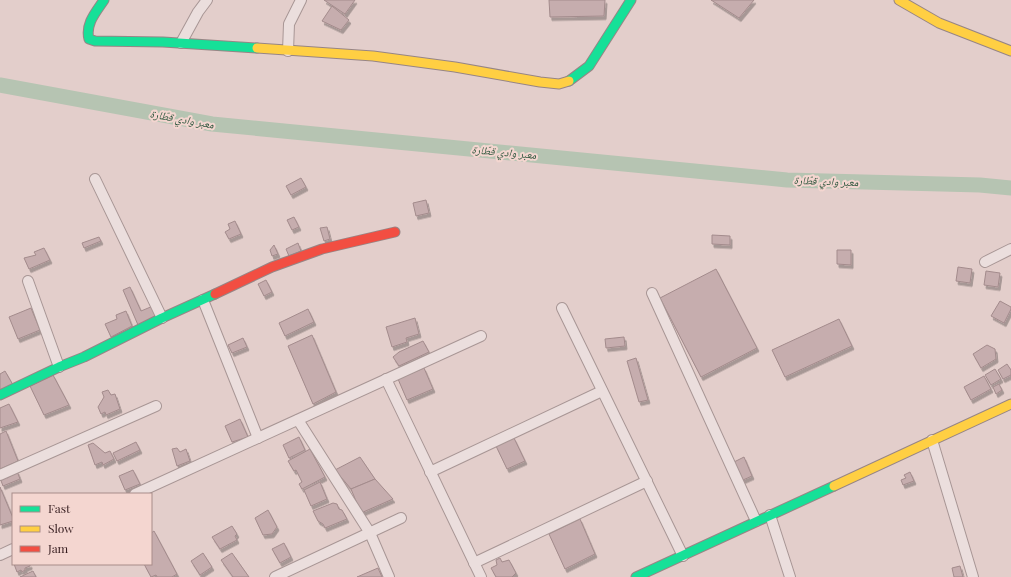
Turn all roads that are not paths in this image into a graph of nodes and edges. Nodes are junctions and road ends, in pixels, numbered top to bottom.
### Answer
1 (104, 0) edge
2 (207, 0) edge
3 (302, 0) edge
4 (899, 0) edge
5 (628, 1) edge
6 (181, 43) junction
7 (288, 50) junction
8 (1011, 52) edge
9 (95, 179) dead end
10 (396, 232) dead end
11 (1011, 249) edge
12 (985, 262) dead end
13 (28, 281) dead end
14 (652, 293) dead end
15 (203, 300) junction
16 (562, 308) dead end
17 (162, 318) junction
18 (481, 336) dead end
19 (59, 367) junction
20 (386, 379) junction
21 (602, 391) junction
22 (0, 395) edge
23 (1011, 404) edge
24 (156, 406) dead end
25 (298, 420) junction
26 (258, 438) junction
27 (932, 440) junction
28 (430, 472) junction
29 (0, 475) edge
30 (647, 481) junction
31 (137, 493) edge
32 (770, 515) junction
33 (401, 518) dead end
34 (756, 522) junction
35 (370, 533) junction
36 (12, 549) edge
37 (0, 555) edge
38 (683, 556) junction
39 (474, 563) junction
40 (275, 577) edge
41 (389, 577) edge
42 (481, 577) edge
43 (636, 577) edge
44 (790, 577) edge
45 (973, 577) edge

1 - 6 street
2 - 6 street
3 - 7 street
4 - 8 street
5 - 7 street
6 - 7 street
9 - 17 street
10 - 15 street
11 - 12 street
13 - 19 street
14 - 34 street
15 - 17 street
15 - 26 street
16 - 21 street
17 - 19 street
18 - 20 street
19 - 22 street
20 - 25 street
20 - 28 street
21 - 28 street
21 - 30 street
23 - 27 street
24 - 29 street
25 - 26 street
25 - 35 street
26 - 31 street
27 - 32 street
27 - 45 street
28 - 39 street
30 - 38 street
30 - 39 street
32 - 34 street
32 - 44 street
33 - 35 street
34 - 38 street
35 - 40 street
35 - 41 street
36 - 37 street
38 - 43 street
39 - 42 street

